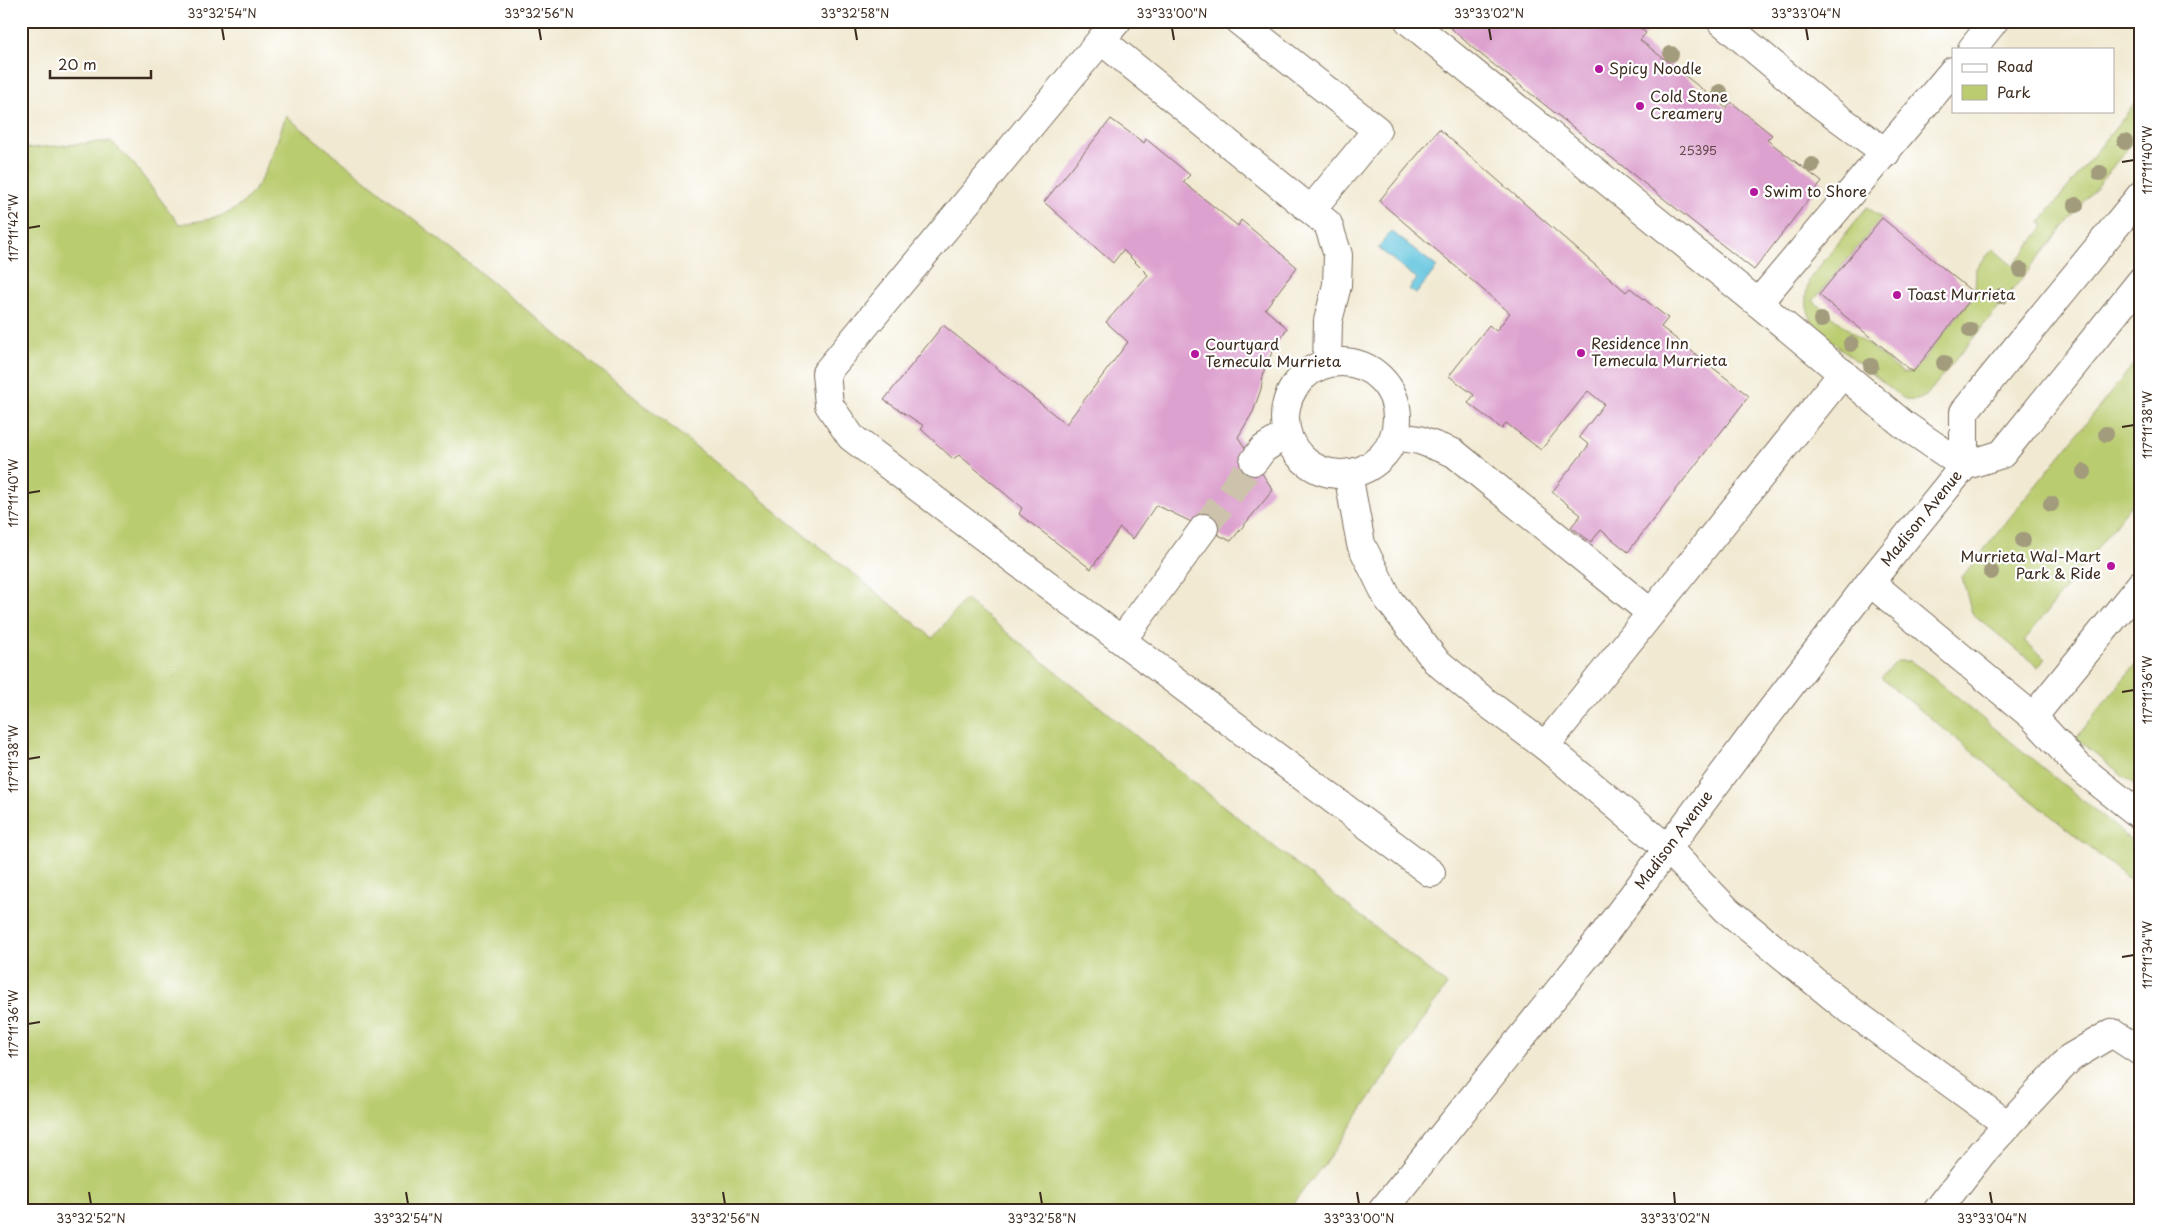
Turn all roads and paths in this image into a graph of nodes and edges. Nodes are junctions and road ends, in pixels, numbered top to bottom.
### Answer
1 (1239, 21) edge
2 (1409, 21) edge
3 (1721, 21) edge
4 (1994, 21) edge
5 (1109, 31) edge
6 (1973, 48) edge
7 (1952, 72) edge
8 (1886, 153) junction
9 (2141, 195) edge
10 (1311, 210) junction
11 (2141, 281) edge
12 (1758, 302) junction
13 (1328, 363) junction
14 (1843, 373) junction
15 (1287, 434) junction
16 (1395, 436) junction
17 (1254, 461) tunnel mouth
18 (1964, 466) junction
19 (1348, 474) junction
20 (1204, 528) tunnel mouth
21 (1870, 582) junction
22 (2141, 584) edge
23 (1651, 613) junction
24 (1122, 640) junction
25 (2032, 718) junction
26 (1546, 746) junction
27 (2141, 816) edge
28 (1668, 849) junction
29 (1431, 873) dead end
30 (2141, 1052) edge
31 (2008, 1125) junction
32 (1382, 1211) edge
33 (1937, 1211) edge

1 - 10 street
2 - 12 street
3 - 8 street
4 - 6 street
5 - 10 street
5 - 24 street
7 - 8 street
8 - 12 street
9 - 18 street, Madison Avenue
10 - 13 street
11 - 18 street, Madison Avenue
12 - 14 street
13 - 15 street
13 - 16 street
14 - 18 street
14 - 23 street
15 - 17 street
15 - 19 street
16 - 19 street
16 - 23 street
18 - 21 street, Madison Avenue
19 - 26 street
20 - 24 street
21 - 25 street
21 - 28 street, Madison Avenue
22 - 25 street
23 - 26 street
24 - 29 street
25 - 27 street
26 - 28 street
28 - 31 street
28 - 32 street, Madison Avenue
30 - 31 street
31 - 33 street

